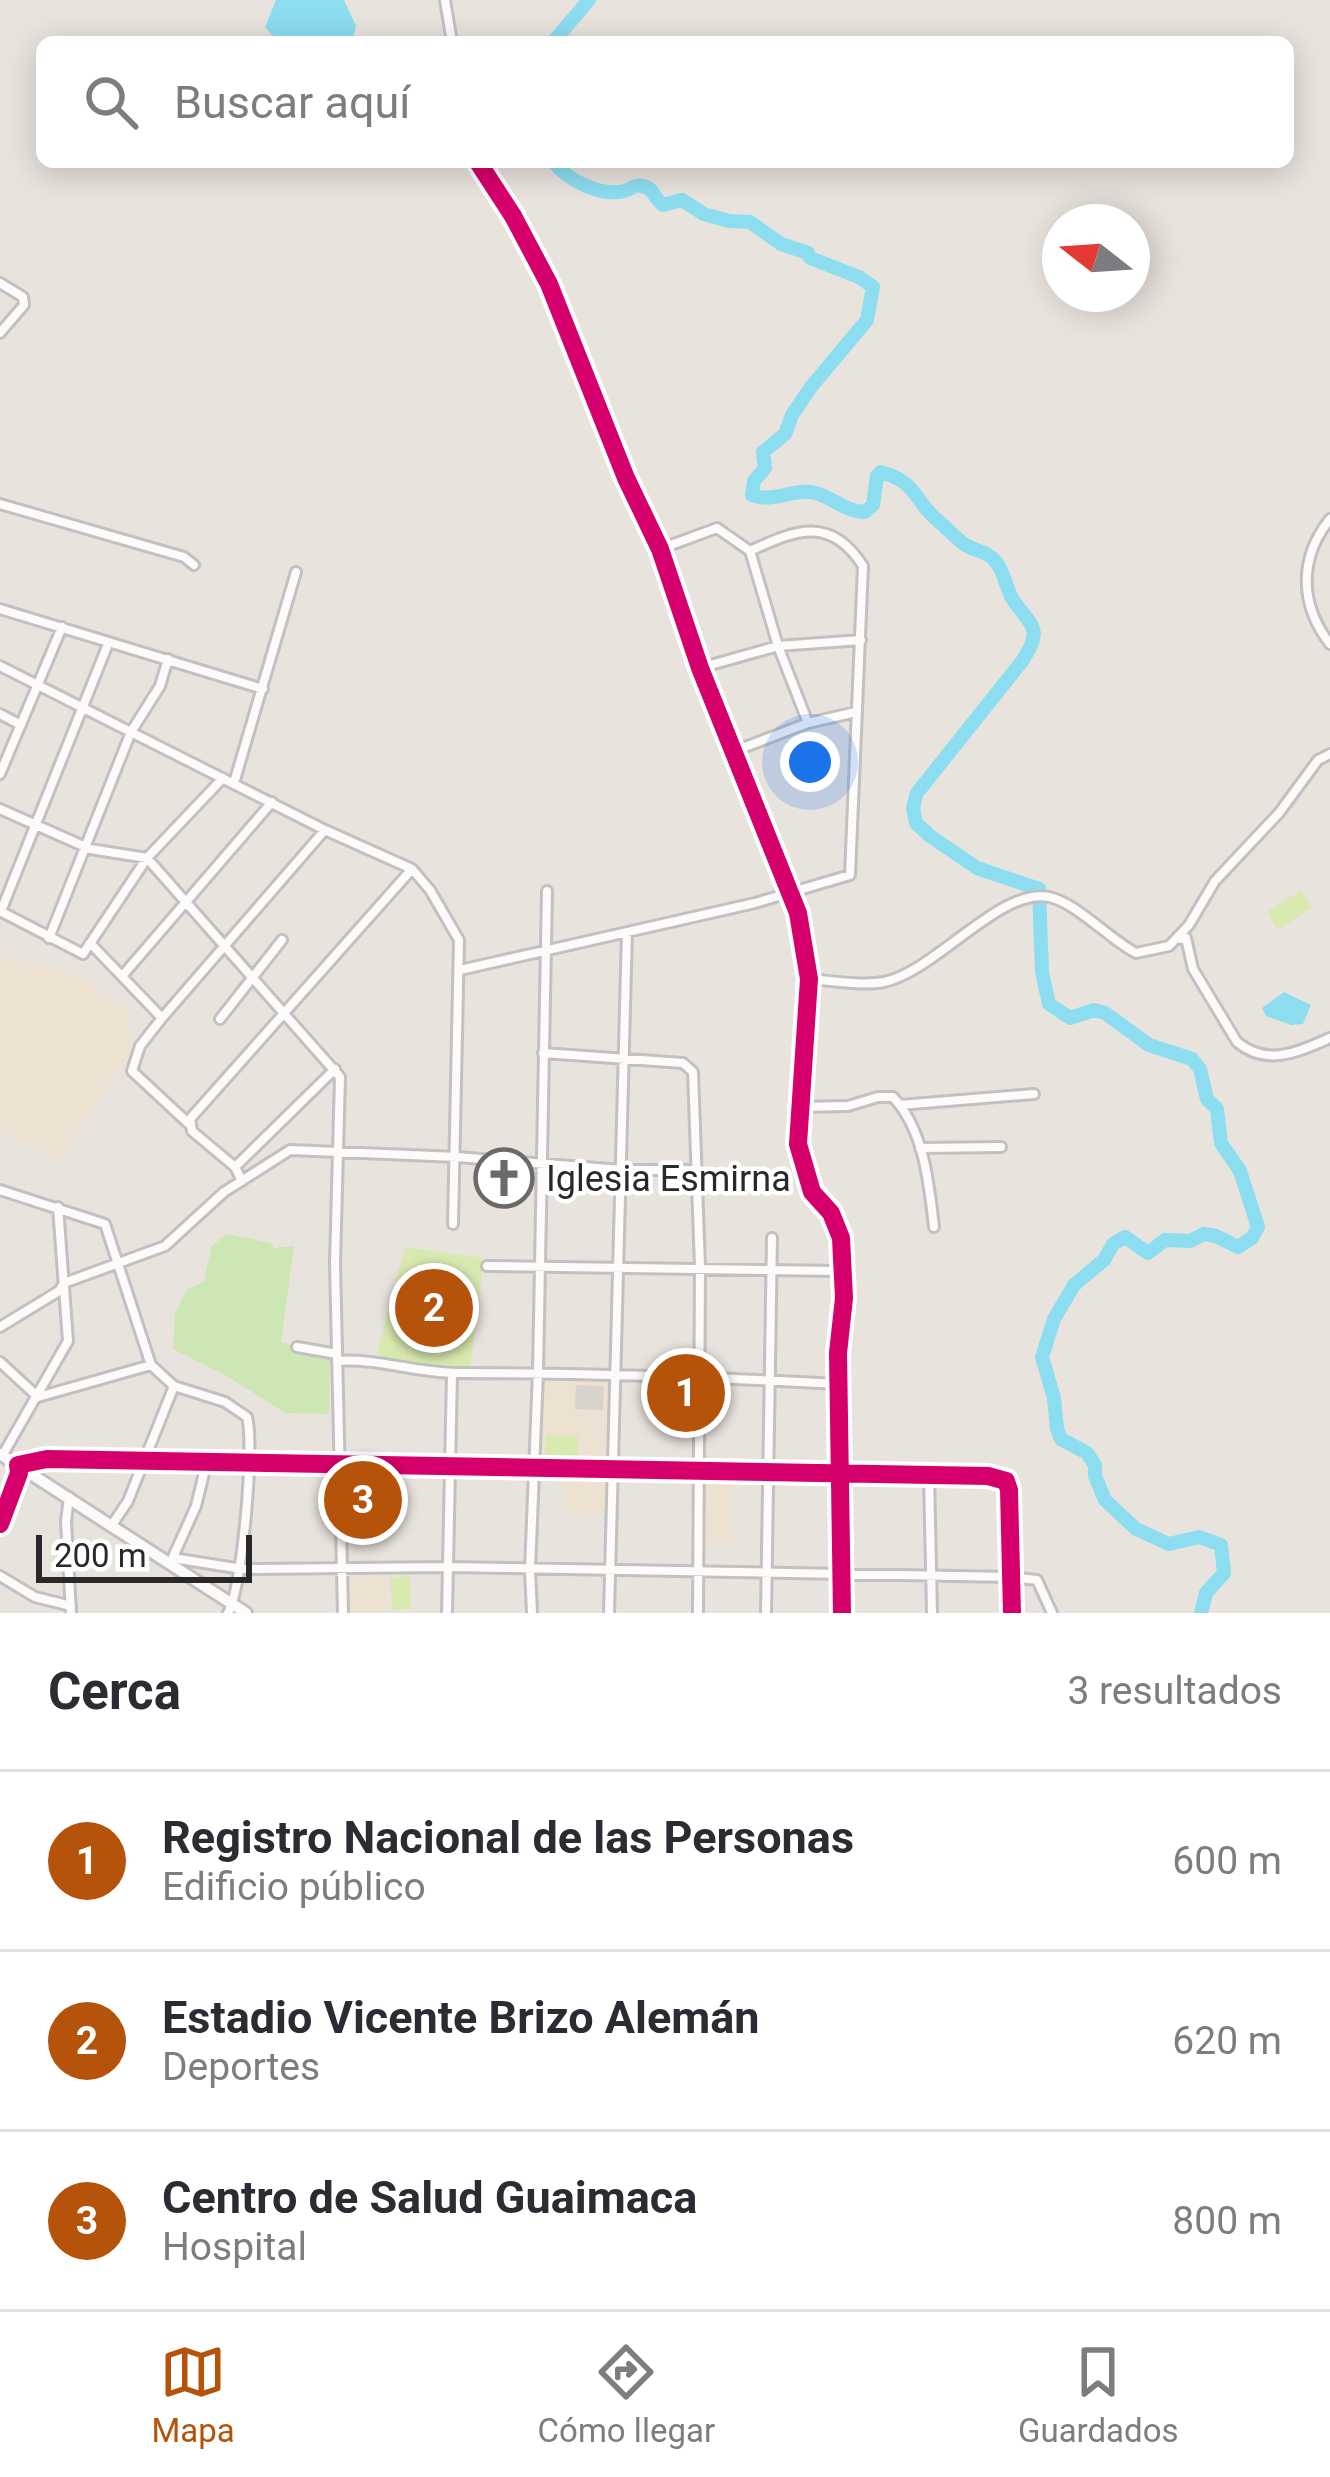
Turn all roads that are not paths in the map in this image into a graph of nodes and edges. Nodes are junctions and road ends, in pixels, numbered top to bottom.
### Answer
1 (445, 0) edge
2 (451, 36) edge
3 (482, 168) edge
4 (0, 283) edge
5 (0, 333) edge
6 (1, 506) edge
7 (1330, 519) edge
8 (660, 549) junction
9 (750, 551) junction
10 (194, 565) dead end
11 (296, 572) dead end
12 (0, 609) edge
13 (62, 627) junction
14 (861, 640) junction
15 (108, 644) junction
16 (1330, 644) edge
17 (778, 646) junction
18 (168, 659) junction
19 (0, 666) edge
20 (700, 668) junction
21 (38, 685) junction
22 (263, 689) junction
23 (84, 710) junction
24 (856, 712) junction
25 (0, 714) edge
26 (808, 723) junction
27 (21, 725) junction
28 (131, 731) junction
29 (732, 752) junction
30 (1330, 754) edge
31 (1, 768) edge
32 (223, 778) junction
33 (234, 783) junction
34 (272, 802) junction
35 (0, 808) edge
36 (34, 824) junction
37 (325, 830) junction
38 (83, 847) junction
39 (147, 858) junction
40 (412, 869) junction
41 (791, 890) junction
42 (547, 891) dead end
43 (188, 900) junction
44 (0, 911) edge
45 (627, 932) junction
46 (49, 938) junction
47 (282, 940) dead end
48 (90, 943) junction
49 (225, 943) junction
50 (1169, 946) junction
51 (546, 951) junction
52 (460, 970) junction
53 (123, 976) junction
54 (254, 976) junction
55 (809, 979) junction
56 (284, 1012) junction
57 (162, 1018) junction
58 (220, 1019) dead end
59 (1330, 1038) edge
60 (543, 1053) junction
61 (625, 1060) junction
62 (335, 1069) junction
63 (1034, 1094) dead end
64 (900, 1105) junction
65 (800, 1107) junction
66 (189, 1124) junction
67 (1001, 1147) dead end
68 (920, 1148) junction
69 (338, 1150) junction
70 (458, 1157) junction
71 (541, 1162) junction
72 (235, 1167) junction
73 (698, 1170) junction
74 (623, 1171) junction
75 (242, 1182) junction
76 (0, 1190) edge
77 (58, 1207) junction
78 (453, 1224) dead end
79 (934, 1226) dead end
80 (772, 1238) dead end
81 (120, 1263) junction
82 (620, 1266) junction
83 (487, 1267) dead end
84 (539, 1268) junction
85 (700, 1268) junction
86 (770, 1269) junction
87 (841, 1271) junction
88 (63, 1285) junction
89 (0, 1327) edge
90 (297, 1347) dead end
91 (337, 1358) junction
92 (0, 1362) edge
93 (152, 1365) junction
94 (538, 1372) junction
95 (452, 1373) junction
96 (618, 1376) junction
97 (698, 1379) junction
98 (768, 1380) junction
99 (838, 1384) junction
100 (174, 1386) junction
101 (38, 1397) junction
102 (1, 1455) edge
103 (146, 1460) junction
104 (207, 1461) junction
105 (249, 1462) junction
106 (337, 1464) junction
107 (452, 1464) junction
108 (17, 1465) junction
109 (533, 1466) junction
110 (614, 1469) junction
111 (699, 1471) junction
112 (839, 1472) junction
113 (767, 1473) junction
114 (929, 1475) junction
115 (69, 1497) junction
116 (0, 1524) edge
117 (112, 1525) junction
118 (171, 1561) junction
119 (448, 1567) junction
120 (238, 1568) junction
121 (343, 1570) junction
122 (530, 1570) junction
123 (610, 1571) junction
124 (699, 1573) junction
125 (766, 1574) junction
126 (0, 1576) edge
127 (841, 1576) junction
128 (932, 1577) junction
129 (1011, 1577) junction
130 (230, 1609) edge
131 (71, 1610) edge
132 (246, 1613) edge
133 (343, 1613) edge
134 (447, 1613) edge
135 (532, 1613) edge
136 (609, 1613) edge
137 (698, 1613) edge
138 (766, 1613) edge
139 (842, 1613) edge
140 (932, 1613) edge
141 (1012, 1613) edge
142 (1052, 1613) edge

1 - 2 street
3 - 8 street
4 - 5 street
6 - 10 street
7 - 16 street
8 - 9 street
8 - 20 street
9 - 14 street
9 - 17 street
11 - 22 street
12 - 13 street
13 - 15 street
13 - 21 street
14 - 17 street
14 - 24 street
15 - 18 street
15 - 23 street
17 - 20 street
17 - 26 street
18 - 22 street
18 - 28 street
19 - 21 street
20 - 29 street
21 - 23 street
21 - 27 street
22 - 33 street
23 - 28 street
23 - 36 street
24 - 26 street
24 - 41 street
25 - 27 street
26 - 29 street
27 - 31 street
28 - 32 street
28 - 38 street
29 - 41 street
30 - 50 street
32 - 33 street
32 - 39 street
33 - 34 street
34 - 37 street
34 - 43 street
35 - 36 street
36 - 38 street
36 - 44 street
37 - 40 street
37 - 49 street
38 - 39 street
38 - 46 street
39 - 43 street
39 - 48 street
40 - 52 street
40 - 56 street
41 - 45 street
41 - 55 street
42 - 51 street
43 - 49 street
43 - 53 street
44 - 46 street
45 - 51 street
45 - 61 street
46 - 48 street
47 - 54 street
48 - 53 street
49 - 54 street
49 - 57 street
50 - 55 street
50 - 59 street
51 - 52 street
51 - 60 street
52 - 70 street
53 - 57 street
54 - 56 street
54 - 58 street
55 - 65 street
56 - 62 street
56 - 66 street
57 - 66 street
60 - 61 street
60 - 71 street
61 - 73 street
61 - 74 street
62 - 69 street
62 - 72 street
63 - 64 street
64 - 65 street
64 - 68 street
65 - 87 street
66 - 72 street
67 - 68 street
68 - 79 street
69 - 70 street
69 - 75 street
69 - 91 street
70 - 71 street
70 - 78 street
71 - 74 street
71 - 84 street
72 - 75 street
73 - 74 street
73 - 85 street
74 - 82 street
75 - 81 street
76 - 77 street
77 - 81 street
77 - 88 street
80 - 86 street
81 - 88 street
81 - 93 street
82 - 84 street
82 - 85 street
82 - 96 street
83 - 84 street
84 - 94 street
85 - 86 street
85 - 97 street
86 - 87 street
86 - 98 street
87 - 99 street
88 - 89 street
88 - 101 street
90 - 91 street
91 - 95 street
91 - 106 street
92 - 101 street
93 - 100 street
93 - 101 street
94 - 95 street
94 - 96 street
94 - 109 street
95 - 107 street
96 - 97 street
96 - 110 street
97 - 98 street
97 - 111 street
98 - 99 street
98 - 113 street
99 - 112 street
100 - 103 street
100 - 105 street
101 - 102 street
102 - 108 main road
103 - 104 street
103 - 108 street
103 - 117 street
104 - 105 street
104 - 118 street
105 - 106 street
105 - 120 street
106 - 107 street
106 - 121 street
107 - 109 street
107 - 119 street
108 - 115 main road
108 - 116 street
109 - 110 street
109 - 122 street
110 - 111 street
110 - 123 street
111 - 113 street
111 - 124 street
112 - 113 street
112 - 114 street
112 - 127 street
113 - 125 street
114 - 128 street
114 - 129 street
115 - 117 main road
115 - 131 street
117 - 118 main road
118 - 120 street
118 - 130 main road
119 - 121 street
119 - 122 street
119 - 134 street
120 - 121 street
120 - 130 street
121 - 133 street
122 - 123 street
122 - 135 street
123 - 124 street
123 - 136 street
124 - 125 street
124 - 137 street
125 - 127 street
125 - 138 street
126 - 131 street
127 - 128 street
127 - 139 street
128 - 129 street
128 - 140 street
129 - 141 street
129 - 142 street
130 - 132 main road

